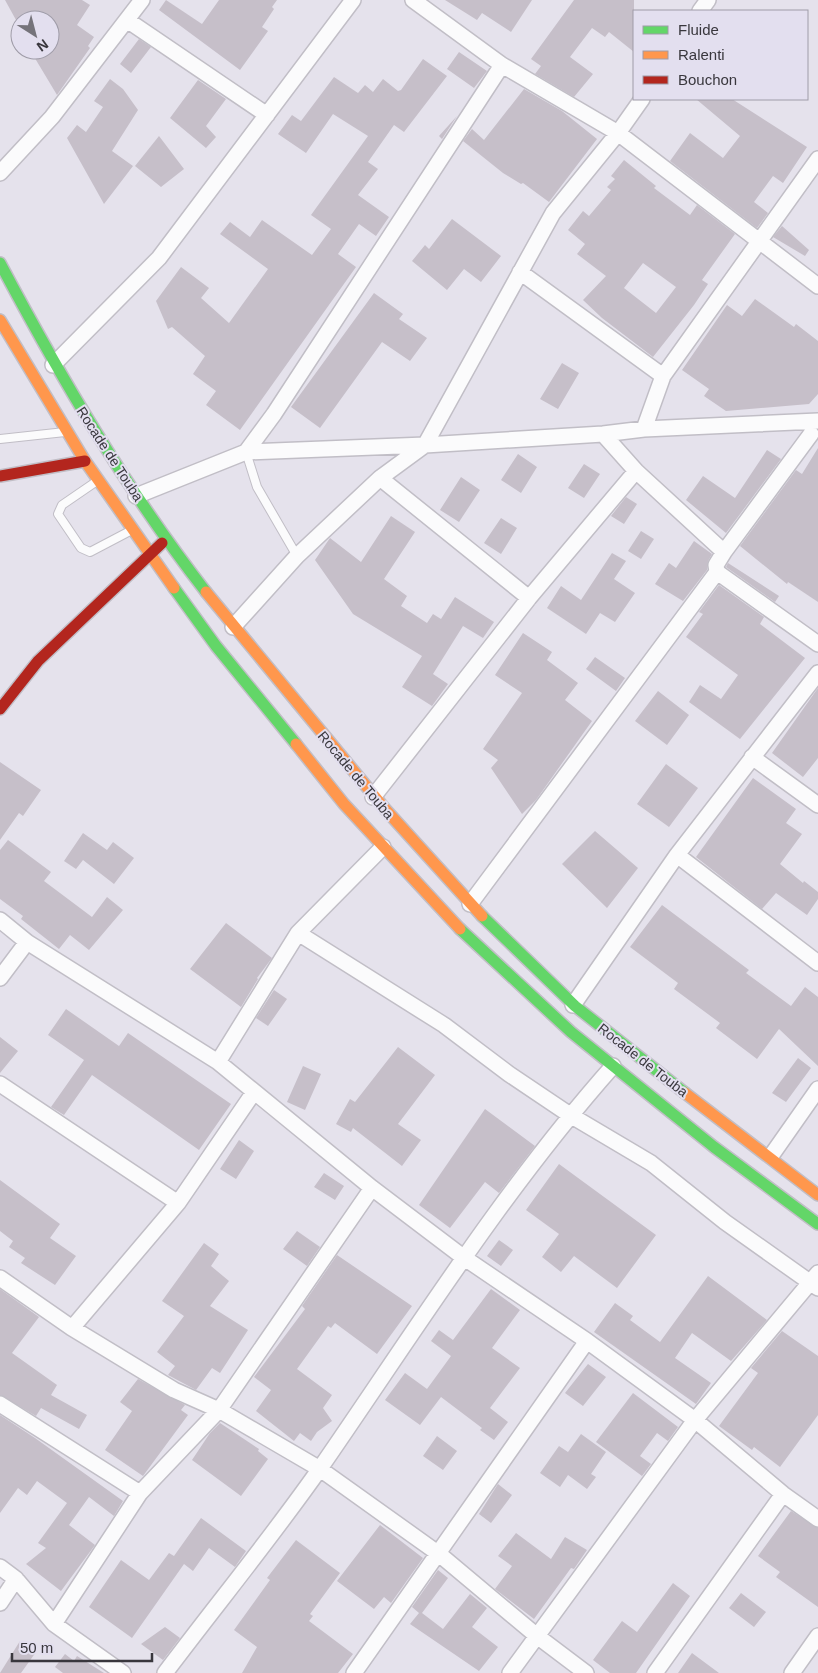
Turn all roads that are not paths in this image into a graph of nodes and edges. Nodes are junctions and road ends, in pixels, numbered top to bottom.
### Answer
1 (142, 0) edge
2 (353, 0) edge
3 (413, 0) edge
4 (127, 20) junction
5 (502, 65) junction
6 (641, 100) edge
7 (267, 115) junction
8 (618, 133) junction
9 (818, 159) edge
10 (0, 172) edge
11 (759, 242) junction
12 (0, 263) edge
13 (520, 272) junction
14 (818, 286) edge
15 (0, 320) edge
16 (53, 365) junction
17 (664, 376) junction
18 (644, 429) junction
19 (814, 429) edge
20 (67, 431) junction
21 (603, 434) junction
22 (0, 439) edge
23 (425, 445) junction
24 (246, 452) junction
25 (110, 456) junction
26 (85, 461) junction
27 (636, 471) junction
28 (0, 476) edge
29 (380, 478) junction
30 (98, 481) junction
31 (136, 496) junction
32 (132, 530) junction
33 (168, 539) junction
34 (724, 552) junction
35 (149, 554) junction
36 (297, 556) junction
37 (717, 572) junction
38 (528, 598) junction
39 (233, 627) junction
40 (818, 644) edge
41 (818, 673) edge
42 (0, 709) edge
43 (752, 757) junction
44 (373, 797) junction
45 (818, 805) edge
46 (383, 847) junction
47 (677, 855) junction
48 (470, 904) junction
49 (0, 920) edge
50 (298, 933) junction
51 (27, 942) junction
52 (818, 963) edge
53 (0, 978) edge
54 (573, 1005) junction
55 (218, 1062) junction
56 (613, 1066) junction
57 (0, 1084) edge
58 (818, 1089) edge
59 (254, 1092) junction
60 (570, 1115) junction
61 (771, 1156) junction
62 (372, 1188) junction
63 (818, 1195) edge
64 (178, 1203) junction
65 (818, 1224) edge
66 (464, 1257) junction
67 (0, 1278) edge
68 (815, 1281) edge
69 (72, 1328) junction
70 (587, 1341) junction
71 (0, 1404) edge
72 (219, 1410) junction
73 (695, 1420) junction
74 (320, 1469) junction
75 (140, 1494) junction
76 (783, 1494) junction
77 (818, 1519) edge
78 (439, 1554) junction
79 (0, 1567) edge
80 (16, 1579) junction
81 (0, 1603) edge
82 (54, 1624) junction
83 (537, 1636) junction
84 (818, 1636) edge
85 (123, 1673) edge
86 (166, 1673) edge
87 (354, 1673) edge
88 (510, 1673) edge
89 (586, 1673) edge
90 (655, 1673) edge
91 (792, 1673) edge

1 - 4 street
2 - 7 street
3 - 5 street
4 - 7 street
4 - 10 street
5 - 8 street
5 - 24 street
6 - 8 street
7 - 16 street
8 - 11 street
8 - 13 street
9 - 11 street
11 - 14 street
11 - 17 street
12 - 16 main road, Rocade de Touba
13 - 17 street
13 - 23 street
15 - 20 main road, Rocade de Touba
16 - 25 main road, Rocade de Touba
17 - 18 street
18 - 19 street
18 - 21 street
19 - 34 street
20 - 22 lane
20 - 26 main road, Rocade de Touba
21 - 23 street
21 - 27 street
23 - 24 street
23 - 29 street
24 - 31 street
24 - 36 lane
25 - 26 main road
25 - 31 main road, Rocade de Touba
26 - 28 main road
26 - 30 main road, Rocade de Touba
27 - 34 street
27 - 38 street
29 - 36 street
29 - 38 street
30 - 32 main road, Rocade de Touba
30 - 32 lane
31 - 33 main road, Rocade de Touba
32 - 35 main road, Rocade de Touba
33 - 35 main road
33 - 39 main road, Rocade de Touba
34 - 37 street
35 - 42 main road
35 - 46 main road, Rocade de Touba
36 - 39 street
37 - 40 street
37 - 48 street
38 - 44 street
39 - 44 main road, Rocade de Touba
41 - 43 street
43 - 45 street
43 - 47 street
44 - 48 main road, Rocade de Touba
46 - 50 street
46 - 56 main road, Rocade de Touba
47 - 52 street
47 - 54 street
48 - 54 main road, Rocade de Touba
49 - 51 street
50 - 55 street
50 - 60 street
51 - 53 street
51 - 55 street
54 - 61 main road, Rocade de Touba
55 - 59 street
56 - 60 street
56 - 65 main road, Rocade de Touba
57 - 64 street
58 - 61 street
59 - 62 street
59 - 64 street
60 - 66 street
60 - 68 street
61 - 63 main road, Rocade de Touba
62 - 66 street
62 - 72 street
64 - 69 street
66 - 70 street
66 - 74 street
67 - 69 street
68 - 73 street
69 - 72 street
70 - 73 street
70 - 78 street
71 - 75 street
72 - 74 street
72 - 75 street
73 - 76 street
73 - 83 street
74 - 78 street
74 - 86 street
75 - 82 street
76 - 77 street
76 - 90 street
78 - 83 street
78 - 87 street
79 - 80 street
80 - 81 street
80 - 82 street
82 - 85 street
83 - 88 street
83 - 89 street
84 - 91 street

